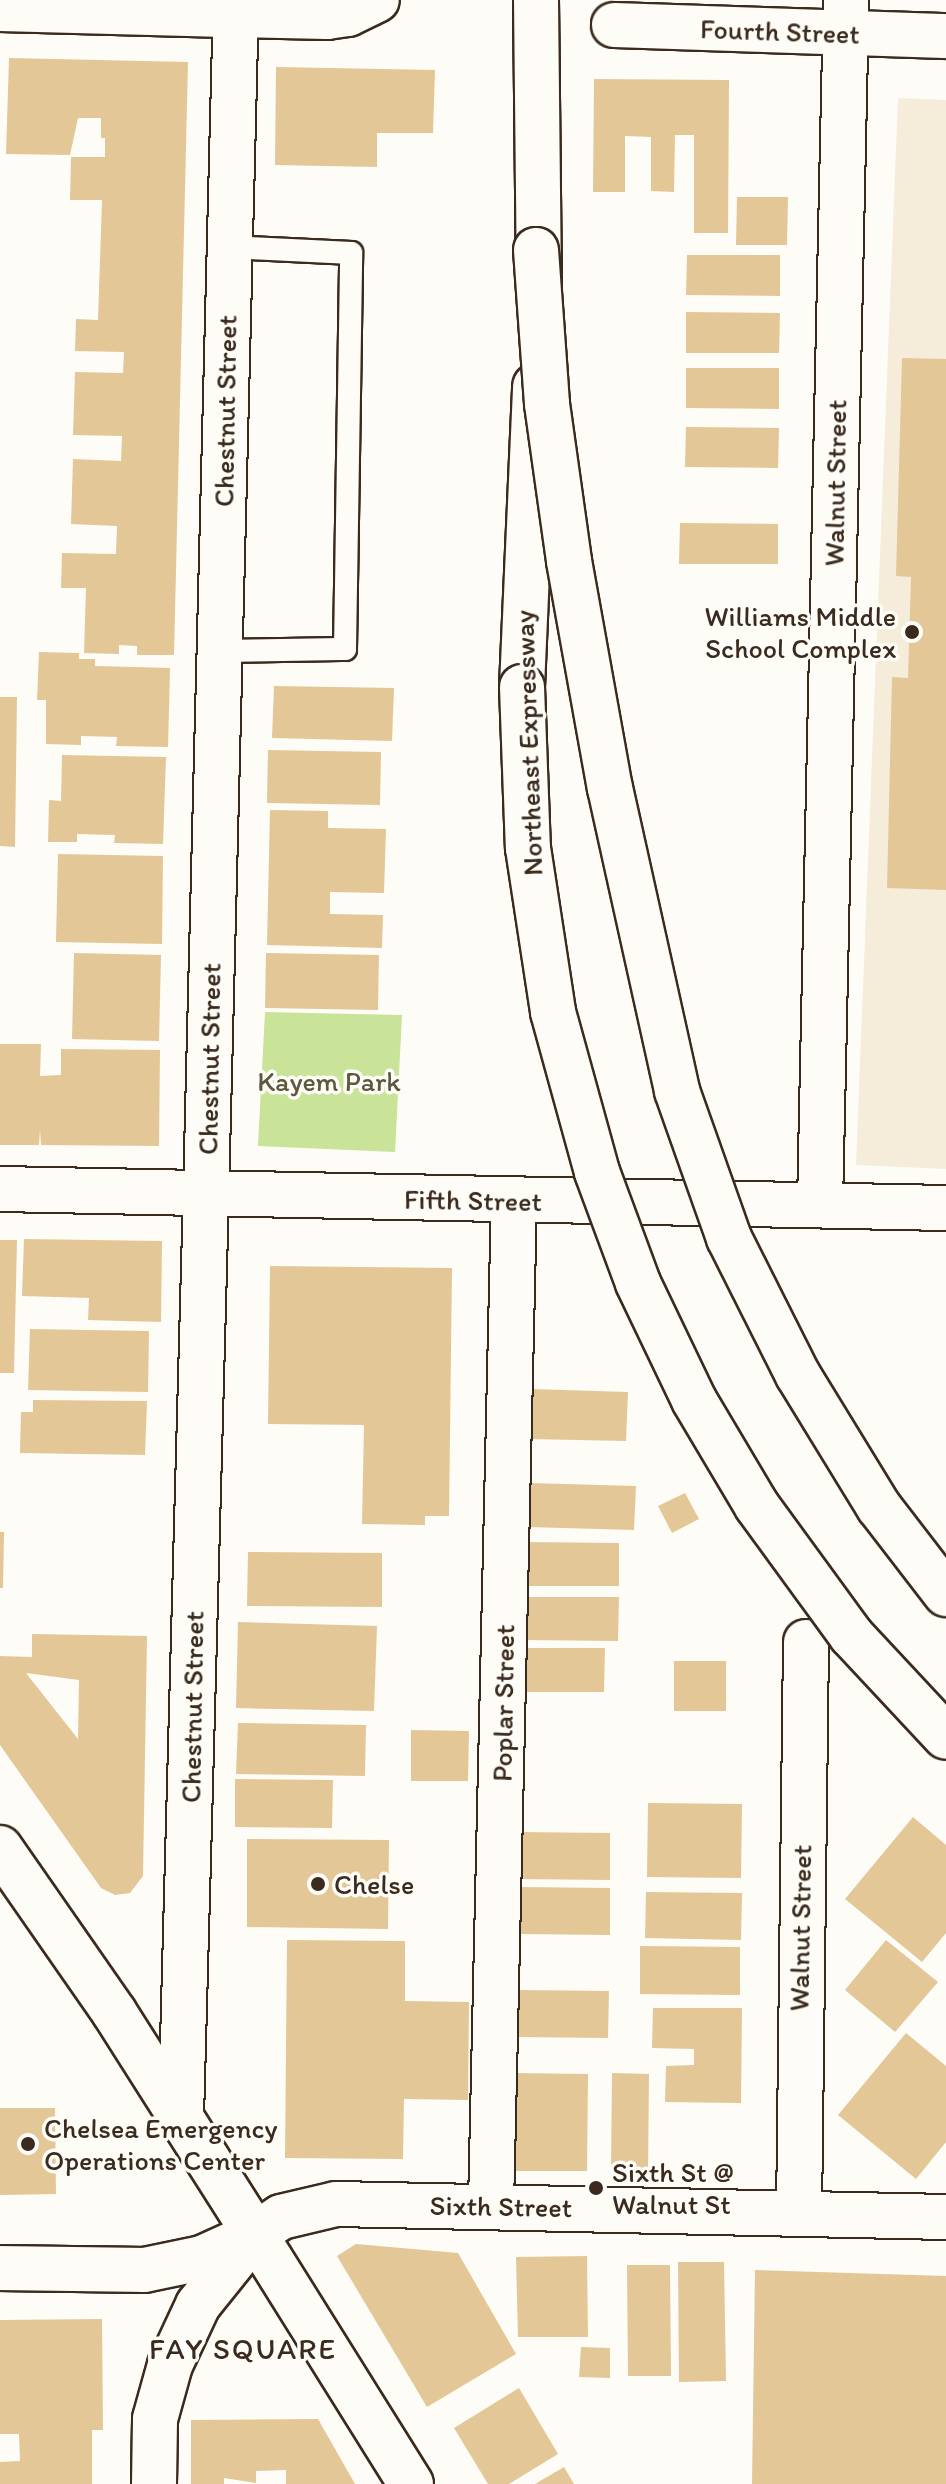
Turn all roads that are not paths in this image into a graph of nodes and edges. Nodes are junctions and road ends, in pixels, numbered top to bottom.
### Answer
1 (377, 0) edge
2 (535, 0) edge
3 (236, 7) edge
4 (0, 9) edge
5 (846, 17) edge
6 (614, 25) dead end
7 (946, 36) edge
8 (229, 247) junction
9 (219, 651) junction
10 (0, 1189) edge
11 (206, 1193) junction
12 (514, 1201) junction
13 (820, 1205) junction
14 (946, 1208) edge
15 (879, 1507) junction
16 (946, 1555) edge
17 (946, 1594) edge
18 (806, 1642) dead end
19 (946, 1737) edge
20 (0, 1848) edge
21 (181, 2117) junction
22 (491, 2205) junction
23 (799, 2214) junction
24 (946, 2217) edge
25 (255, 2234) junction
26 (0, 2268) edge
27 (154, 2484) edge
28 (411, 2484) edge

1 - 3 main road
2 - 15 main road, Northeast Expressway, bridge
2 - 19 main road, Northeast Expressway, bridge
3 - 4 main road
3 - 8 main road, Chestnut Street
5 - 6 main road, Fourth Street
5 - 7 main road, Fourth Street
5 - 13 main road, Walnut Street
8 - 9 main road, Chestnut Street
8 - 9 lane
9 - 11 main road, Chestnut Street
10 - 11 main road, Fifth Street
11 - 12 main road, Fifth Street
11 - 21 main road, Chestnut Street
12 - 13 main road, Fifth Street
12 - 22 main road, Poplar Street
13 - 14 main road, Fifth Street
15 - 16 main road, bridge
15 - 17 main road, Northeast Expressway, bridge
18 - 23 main road, Walnut Street
20 - 21 main road
21 - 25 main road
22 - 23 main road, Sixth Street
22 - 25 main road, Sixth Street
23 - 24 main road, Sixth Street
25 - 26 main road
25 - 27 main road
25 - 28 main road

